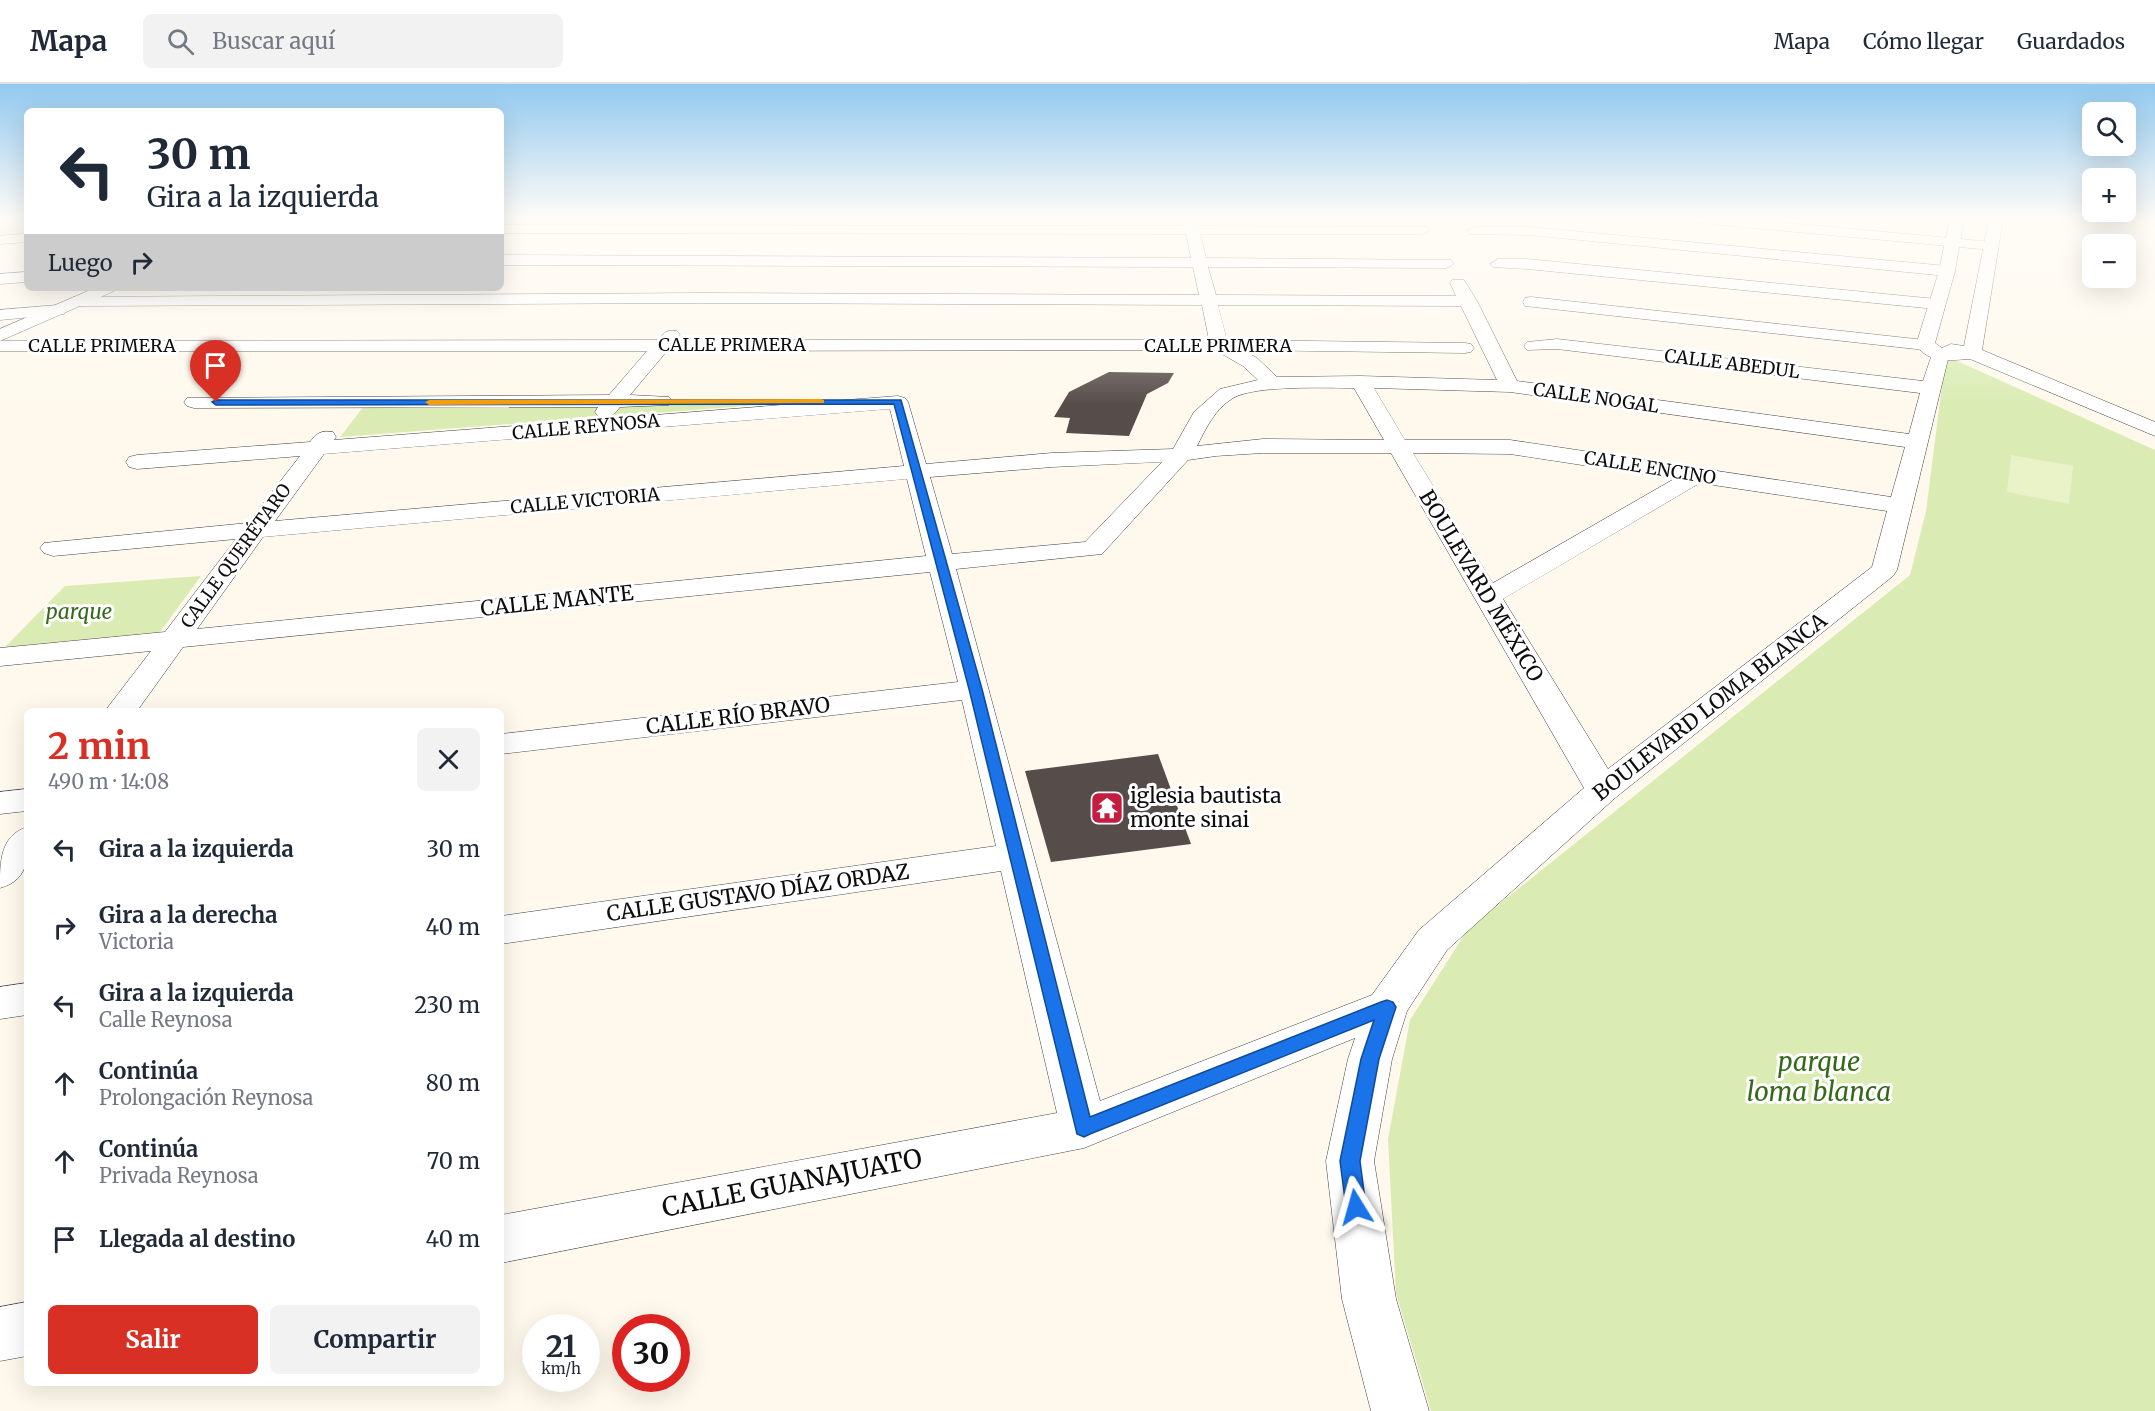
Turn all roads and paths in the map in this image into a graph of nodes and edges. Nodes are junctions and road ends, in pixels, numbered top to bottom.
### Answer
1 (717, 281) edge
2 (1204, 281) edge
3 (1243, 281) edge
4 (1457, 281) edge
5 (1700, 281) edge
6 (1944, 281) edge
7 (1985, 281) edge
8 (101, 291) edge
9 (703, 298) junction
10 (79, 301) junction
11 (1209, 301) junction
12 (1469, 301) junction
13 (1531, 302) dead end
14 (1936, 304) junction
15 (1250, 305) junction
16 (58, 310) junction
17 (0, 315) edge
18 (0, 336) edge
19 (663, 345) junction
20 (0, 346) edge
21 (1220, 346) junction
22 (1533, 346) dead end
23 (1256, 347) junction
24 (1465, 348) dead end
25 (1932, 350) junction
26 (1972, 353) junction
27 (1360, 382) junction
28 (1272, 383) junction
29 (1510, 386) junction
30 (1931, 388) junction
31 (615, 401) junction
32 (194, 402) dead end
33 (898, 402) junction
34 (352, 403) junction
35 (593, 426) junction
36 (2155, 430) edge
37 (1917, 442) junction
38 (1398, 447) junction
39 (315, 448) junction
40 (1181, 455) junction
41 (137, 462) dead end
42 (916, 472) junction
43 (1698, 475) junction
44 (1901, 506) junction
45 (254, 530) junction
46 (53, 548) dead end
47 (941, 562) junction
48 (1488, 597) junction
49 (174, 640) junction
50 (0, 657) edge
51 (975, 689) junction
52 (123, 708) edge
53 (504, 744) edge
54 (1603, 790) junction
55 (24, 800) edge
56 (0, 803) edge
57 (24, 843) edge
58 (1015, 856) junction
59 (0, 875) edge
60 (504, 930) edge
61 (24, 999) edge
62 (0, 1003) edge
63 (1387, 1007) junction
64 (1084, 1128) junction
65 (504, 1238) edge
66 (24, 1330) edge
67 (0, 1334) edge
68 (1400, 1411) edge

1 - 9 street
2 - 11 street
3 - 15 street
4 - 12 street
5 - 14 street
6 - 14 street, BOULEVARD LOMA BLANCA
7 - 26 street
8 - 10 street
9 - 10 street
9 - 11 street
9 - 19 street
10 - 16 street
11 - 15 street
11 - 21 street
12 - 15 street
12 - 29 street
13 - 25 street
14 - 25 street, BOULEVARD LOMA BLANCA
16 - 17 street
16 - 18 street
19 - 20 street, CALLE PRIMERA
19 - 21 street, CALLE PRIMERA
19 - 31 street
21 - 23 street, CALLE PRIMERA
22 - 30 street, CALLE ABEDUL
23 - 24 street, CALLE PRIMERA
23 - 28 street
25 - 26 street
25 - 30 street, BOULEVARD LOMA BLANCA
26 - 36 street
27 - 28 street, CALLE NOGAL
27 - 29 street, CALLE NOGAL
27 - 38 street, BOULEVARD MÉXICO
28 - 40 street, CALLE NOGAL
29 - 37 street, CALLE NOGAL
30 - 37 street, BOULEVARD LOMA BLANCA
31 - 33 street, CALLE REYNOSA
31 - 34 street, CALLE REYNOSA
31 - 35 street
32 - 34 street, CALLE REYNOSA
33 - 35 street, CALLE REYNOSA
33 - 42 street
34 - 39 street, CALLE QUERÉTARO
35 - 39 street, CALLE REYNOSA
37 - 44 street, BOULEVARD LOMA BLANCA
38 - 40 street, CALLE ENCINO
38 - 43 street, CALLE ENCINO
38 - 48 street, BOULEVARD MÉXICO
39 - 41 street, CALLE REYNOSA
39 - 45 street, CALLE QUERÉTARO
40 - 42 street, CALLE VICTORIA
40 - 47 street, CALLE MANTE
42 - 45 street, CALLE VICTORIA
42 - 47 street
43 - 44 street, CALLE ENCINO
43 - 48 street
44 - 54 street, BOULEVARD LOMA BLANCA
45 - 46 street, CALLE VICTORIA
45 - 49 street, CALLE QUERÉTARO
47 - 49 street, CALLE MANTE
47 - 51 street
48 - 54 street, BOULEVARD MÉXICO
49 - 50 street, CALLE MANTE
49 - 52 street, CALLE QUERÉTARO
51 - 53 street, CALLE RÍO BRAVO
51 - 58 street
54 - 63 street, BOULEVARD LOMA BLANCA
55 - 56 street
57 - 59 street
58 - 60 street, CALLE GUSTAVO DÍAZ ORDAZ
58 - 64 street
61 - 62 street
63 - 64 street, CALLE GUANAJUATO
63 - 68 street, BOULEVARD LOMA BLANCA
64 - 65 street, CALLE GUANAJUATO
66 - 67 street

